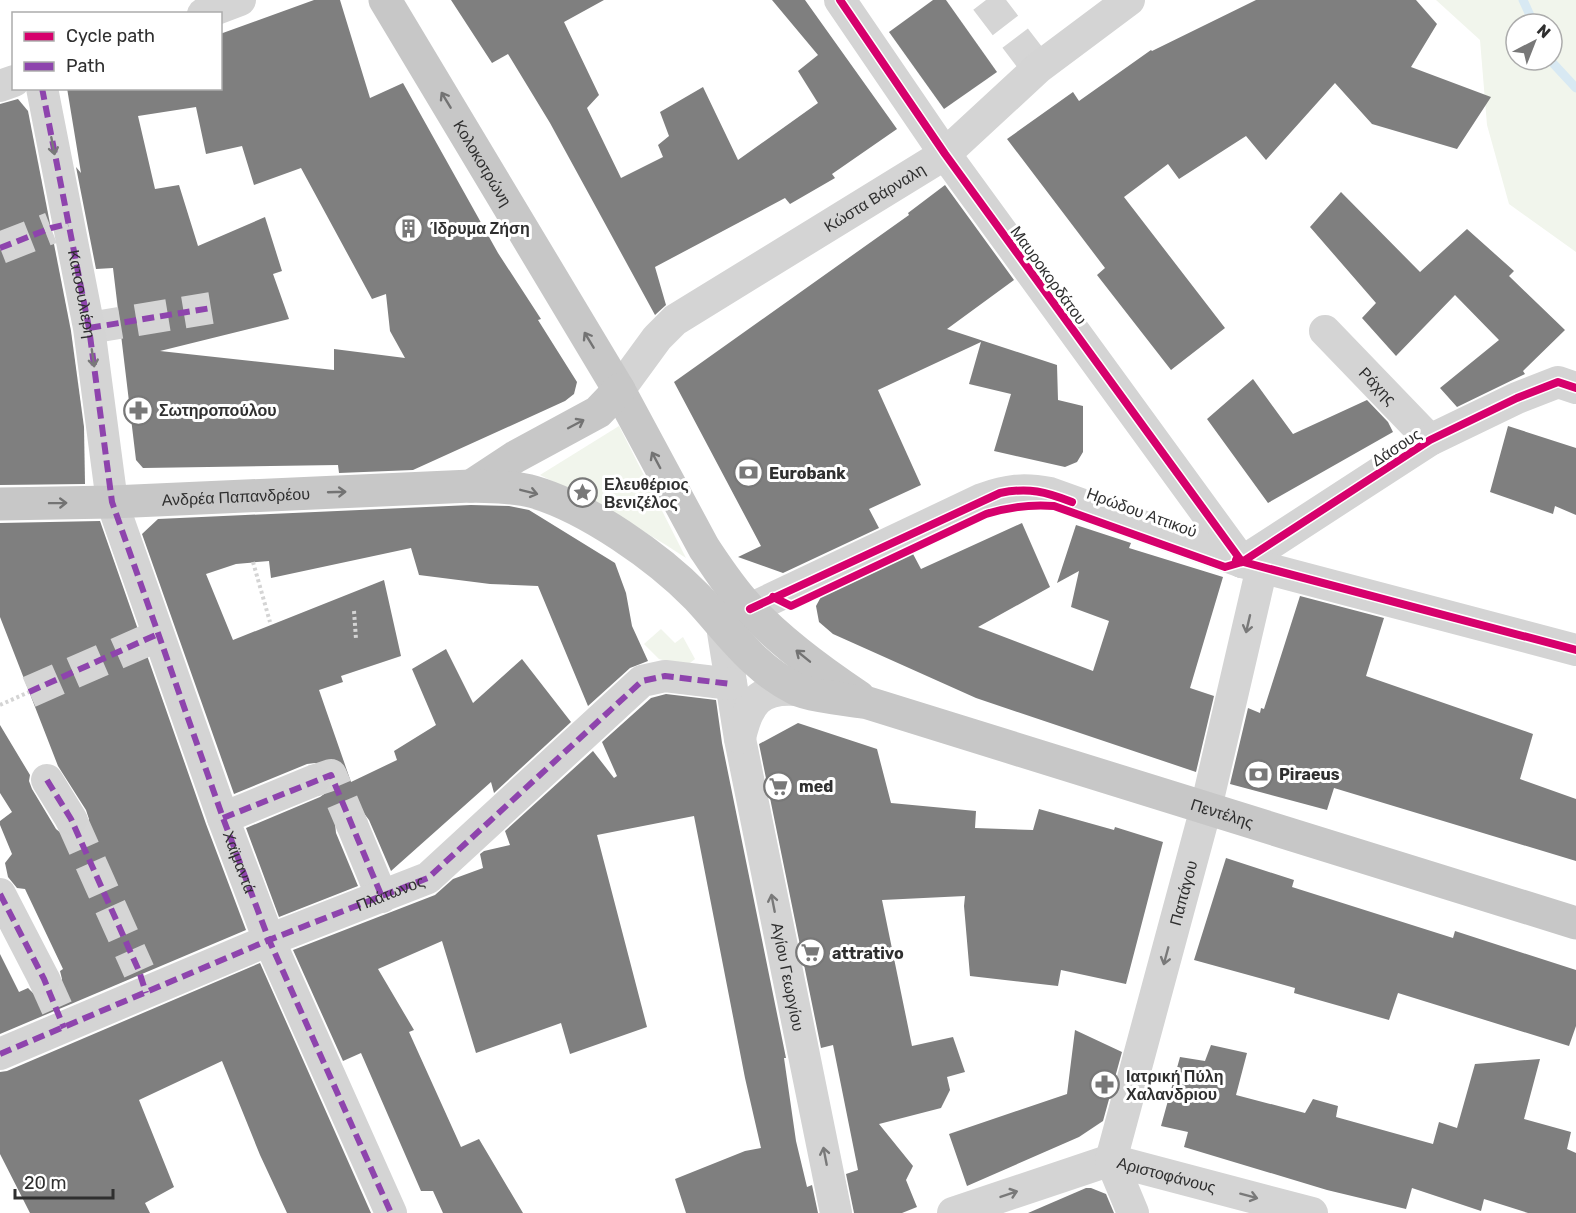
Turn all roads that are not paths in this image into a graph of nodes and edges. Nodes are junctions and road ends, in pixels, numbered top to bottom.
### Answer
1 (240, 0) edge
2 (385, 0) edge
3 (840, 0) edge
4 (1129, 0) edge
5 (208, 12) edge
6 (42, 90) edge
7 (945, 154) junction
8 (1325, 331) dead end
9 (1576, 388) edge
10 (619, 390) junction
11 (1430, 440) junction
12 (471, 486) junction
13 (112, 502) junction
14 (0, 504) edge
15 (704, 548) junction
16 (1252, 564) junction
17 (750, 609) junction
18 (722, 626) junction
19 (1576, 650) edge
20 (731, 684) junction
21 (797, 690) junction
22 (868, 703) junction
23 (740, 739) junction
24 (47, 780) dead end
25 (313, 782) tunnel mouth
26 (1206, 808) junction
27 (223, 818) junction
28 (71, 819) tunnel mouth
29 (353, 827) tunnel mouth
30 (0, 894) edge
31 (382, 897) junction
32 (1576, 923) edge
33 (269, 940) junction
34 (44, 979) tunnel mouth
35 (0, 1054) edge
36 (1111, 1160) junction
37 (391, 1213) edge
38 (836, 1213) edge
39 (953, 1213) edge
40 (1133, 1213) edge
41 (1312, 1213) edge

1 - 5 street
10 -> 2 main road, Κολοκοτρώνη
3 - 7 street, Μαυροκορδάτου
4 - 7 street, Κώστα Βάρναλη
6 -> 13 street, Κατσουλιέρη
7 - 10 street, Κώστα Βάρναλη
7 - 16 street, Μαυροκορδάτου
8 - 11 street, Ράχης
9 - 11 street, Δάσους
12 -> 10 main road
15 -> 10 main road, Κολοκοτρώνη
11 - 16 street, Δάσους
13 -> 12 main road, Ανδρέα Παπανδρέου
12 -> 18 main road, Ανδρέα Παπανδρέου
14 -> 13 main road, Ανδρέα Παπανδρέου
13 - 27 street, Χαϊμαντά
15 - 17 main road
15 - 18 main road
16 - 17 street, Ηρώδου Αττικού
16 - 19 street, Ηρώδου Αττικού
16 -> 26 street, Παπάγου
22 -> 17 main road
18 - 20 street, Αγίου Γεωργίου
18 - 21 main road, Ανδρέα Παπανδρέου
20 - 23 street, Αγίου Γεωργίου
20 - 31 street, Πλάτωνος
21 - 22 main road
21 - 23 street, Αγίου Γεωργίου
22 - 26 main road, Πεντέλης
38 -> 23 street, Αγίου Γεωργίου
24 - 28 street
25 - 27 street
26 - 32 main road, Πεντέλης
26 -> 36 street, Παπάγου
27 - 33 street, Χαϊμαντά
29 - 31 street
30 - 34 street
31 - 33 street, Πλάτωνος
33 - 35 street, Πλάτωνος
33 - 37 street, Χαϊμαντά
39 -> 36 street, Αριστοφάνους
36 - 40 street
36 -> 41 street, Αριστοφάνους

